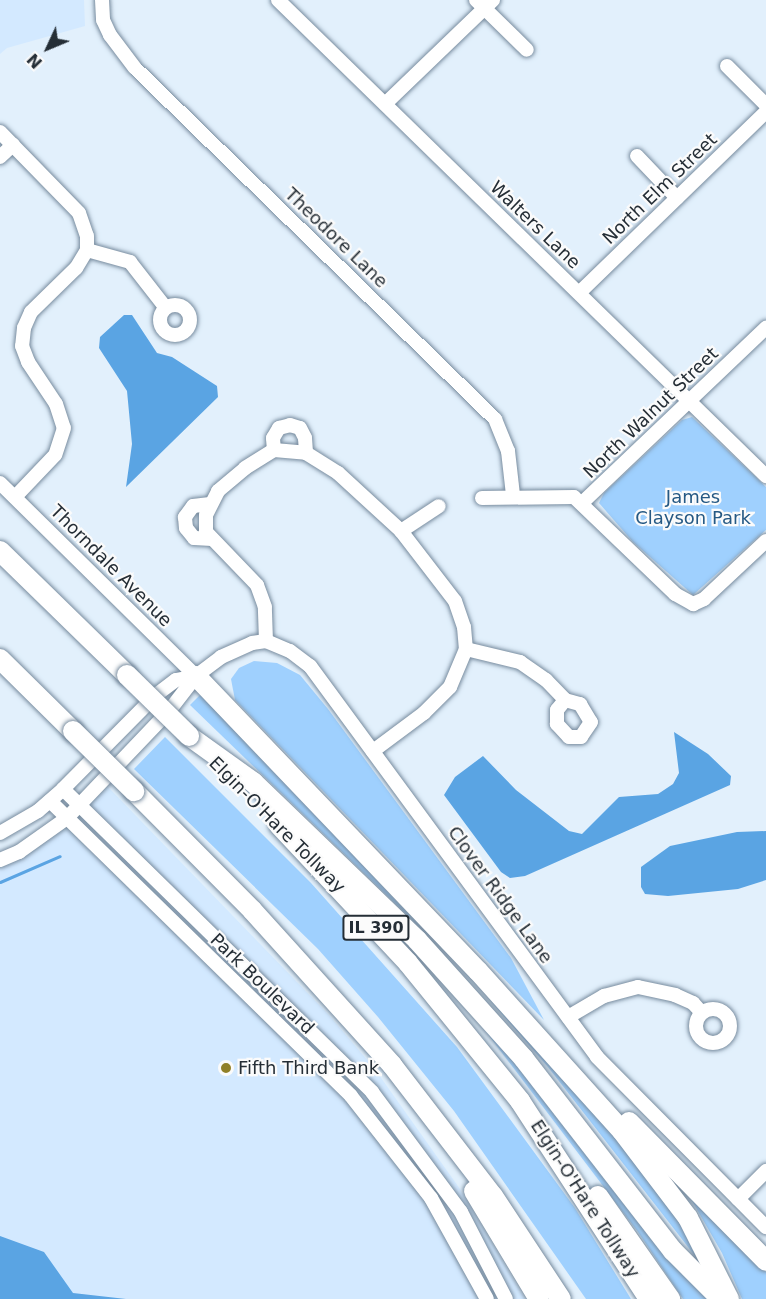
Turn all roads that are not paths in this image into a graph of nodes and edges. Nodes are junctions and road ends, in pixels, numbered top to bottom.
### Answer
1 (102, 0) edge
2 (278, 0) edge
3 (484, 2) edge
4 (527, 50) dead end
5 (727, 66) dead end
6 (385, 104) junction
7 (766, 105) edge
8 (766, 112) edge
9 (0, 132) edge
10 (13, 145) junction
11 (637, 156) dead end
12 (0, 157) edge
13 (677, 198) junction
14 (87, 250) junction
15 (579, 293) junction
16 (166, 308) dead end
17 (766, 328) edge
18 (690, 401) junction
19 (274, 450) junction
20 (306, 453) junction
21 (766, 476) edge
22 (0, 483) edge
23 (513, 495) junction
24 (15, 497) junction
25 (482, 498) dead end
26 (583, 502) junction
27 (210, 504) junction
28 (439, 506) dead end
29 (401, 531) junction
30 (212, 539) junction
31 (766, 541) edge
32 (0, 551) edge
33 (266, 641) junction
34 (466, 649) junction
35 (0, 659) edge
36 (196, 676) junction
37 (564, 700) dead end
38 (189, 736) junction
39 (373, 751) junction
40 (63, 789) junction
41 (50, 801) junction
42 (80, 805) junction
43 (67, 818) junction
44 (0, 833) edge
45 (0, 860) edge
46 (702, 1012) dead end
47 (568, 1017) junction
48 (554, 1053) junction
49 (445, 1132) junction
50 (545, 1135) junction
51 (766, 1171) edge
52 (738, 1199) junction
53 (766, 1227) edge
54 (766, 1262) edge
55 (487, 1299) edge
56 (506, 1299) edge
57 (539, 1299) edge
58 (561, 1299) edge
59 (649, 1299) edge
60 (670, 1299) edge
61 (721, 1299) edge
62 (729, 1299) edge

1 - 23 street, Theodore Lane
2 - 6 street, Walters Lane
3 - 4 street
3 - 6 street
5 - 7 street
6 - 15 street, Walters Lane
8 - 13 street, North Elm Street
9 - 10 street
10 - 12 street
10 - 14 street
11 - 13 street
13 - 15 street, North Elm Street
14 - 16 street
14 - 24 street
15 - 18 street, Walters Lane
17 - 18 street, North Walnut Street
18 - 21 street, Walters Lane
18 - 26 street, North Walnut Street
19 - 20 street
19 - 20 street
19 - 27 street
20 - 29 street
22 - 24 street, Thorndale Avenue
23 - 25 street, North Walnut Street
23 - 26 street, North Walnut Street
24 - 36 street, Thorndale Avenue
26 - 31 street
27 - 30 street
27 - 30 street
28 - 29 street
29 - 34 street
30 - 33 street
32 - 38 highway, Elgin-O'Hare Tollway / IL 390, bridge
33 - 36 street
33 - 39 street, Clover Ridge Lane
34 - 37 street
34 - 39 street
35 - 49 highway, bridge
36 - 40 street
36 - 42 street
36 - 48 highway
38 - 50 highway, Elgin-O'Hare Tollway / IL 390
38 - 61 highway
39 - 47 street, Clover Ridge Lane
40 - 41 street
40 - 42 street, Park Boulevard
41 - 43 street, Park Boulevard
41 - 44 street
42 - 43 street
42 - 56 street, Park Boulevard
43 - 45 street
43 - 55 street, Park Boulevard
46 - 47 street
47 - 52 street, Clover Ridge Lane
48 - 54 highway
48 - 62 highway
49 - 57 highway
49 - 58 highway
50 - 59 highway, Elgin-O'Hare Tollway / IL 390
50 - 60 highway
51 - 52 street
52 - 53 street, Clover Ridge Lane

